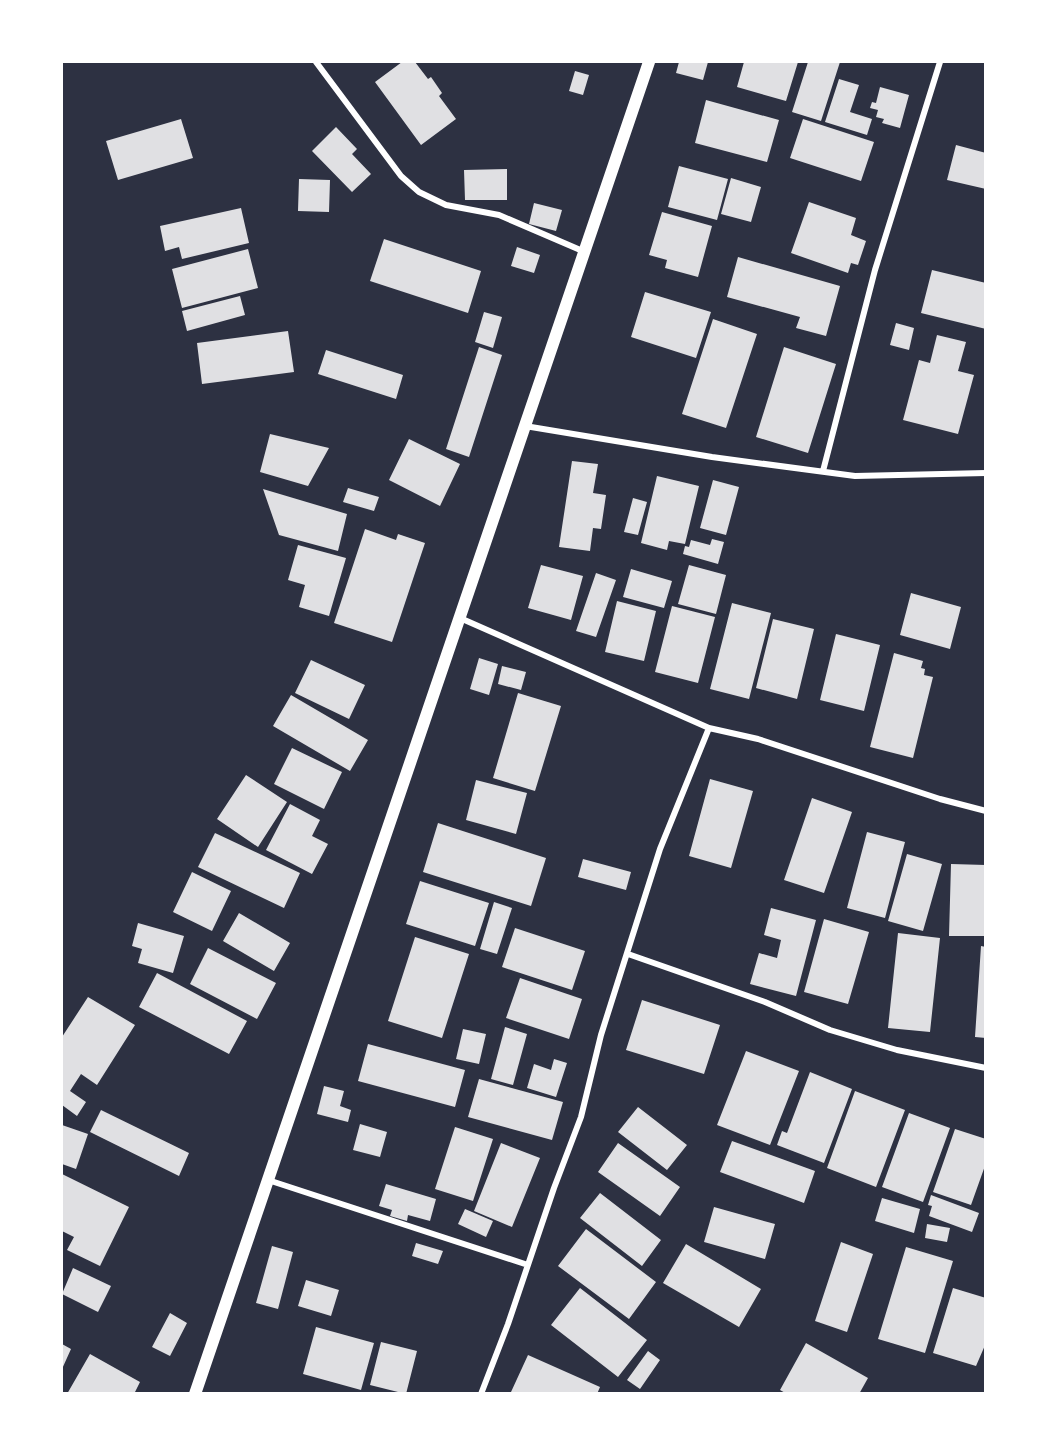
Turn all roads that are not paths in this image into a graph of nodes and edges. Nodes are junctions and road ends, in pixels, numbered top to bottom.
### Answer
1 (316, 62) edge
2 (649, 62) edge
3 (940, 62) edge
4 (585, 252) junction
5 (525, 426) junction
6 (823, 471) junction
7 (986, 473) edge
8 (460, 618) junction
9 (709, 728) junction
10 (986, 812) edge
11 (628, 954) junction
12 (986, 1068) edge
13 (268, 1180) junction
14 (528, 1265) junction
15 (195, 1394) edge
16 (481, 1394) edge

1 - 4 street
2 - 4 main road
3 - 6 street
4 - 5 main road
5 - 6 street
5 - 8 main road
6 - 7 street
8 - 9 street
8 - 13 main road
9 - 10 street
9 - 11 street
11 - 12 street
11 - 14 street
13 - 14 street
13 - 15 main road
14 - 16 street

